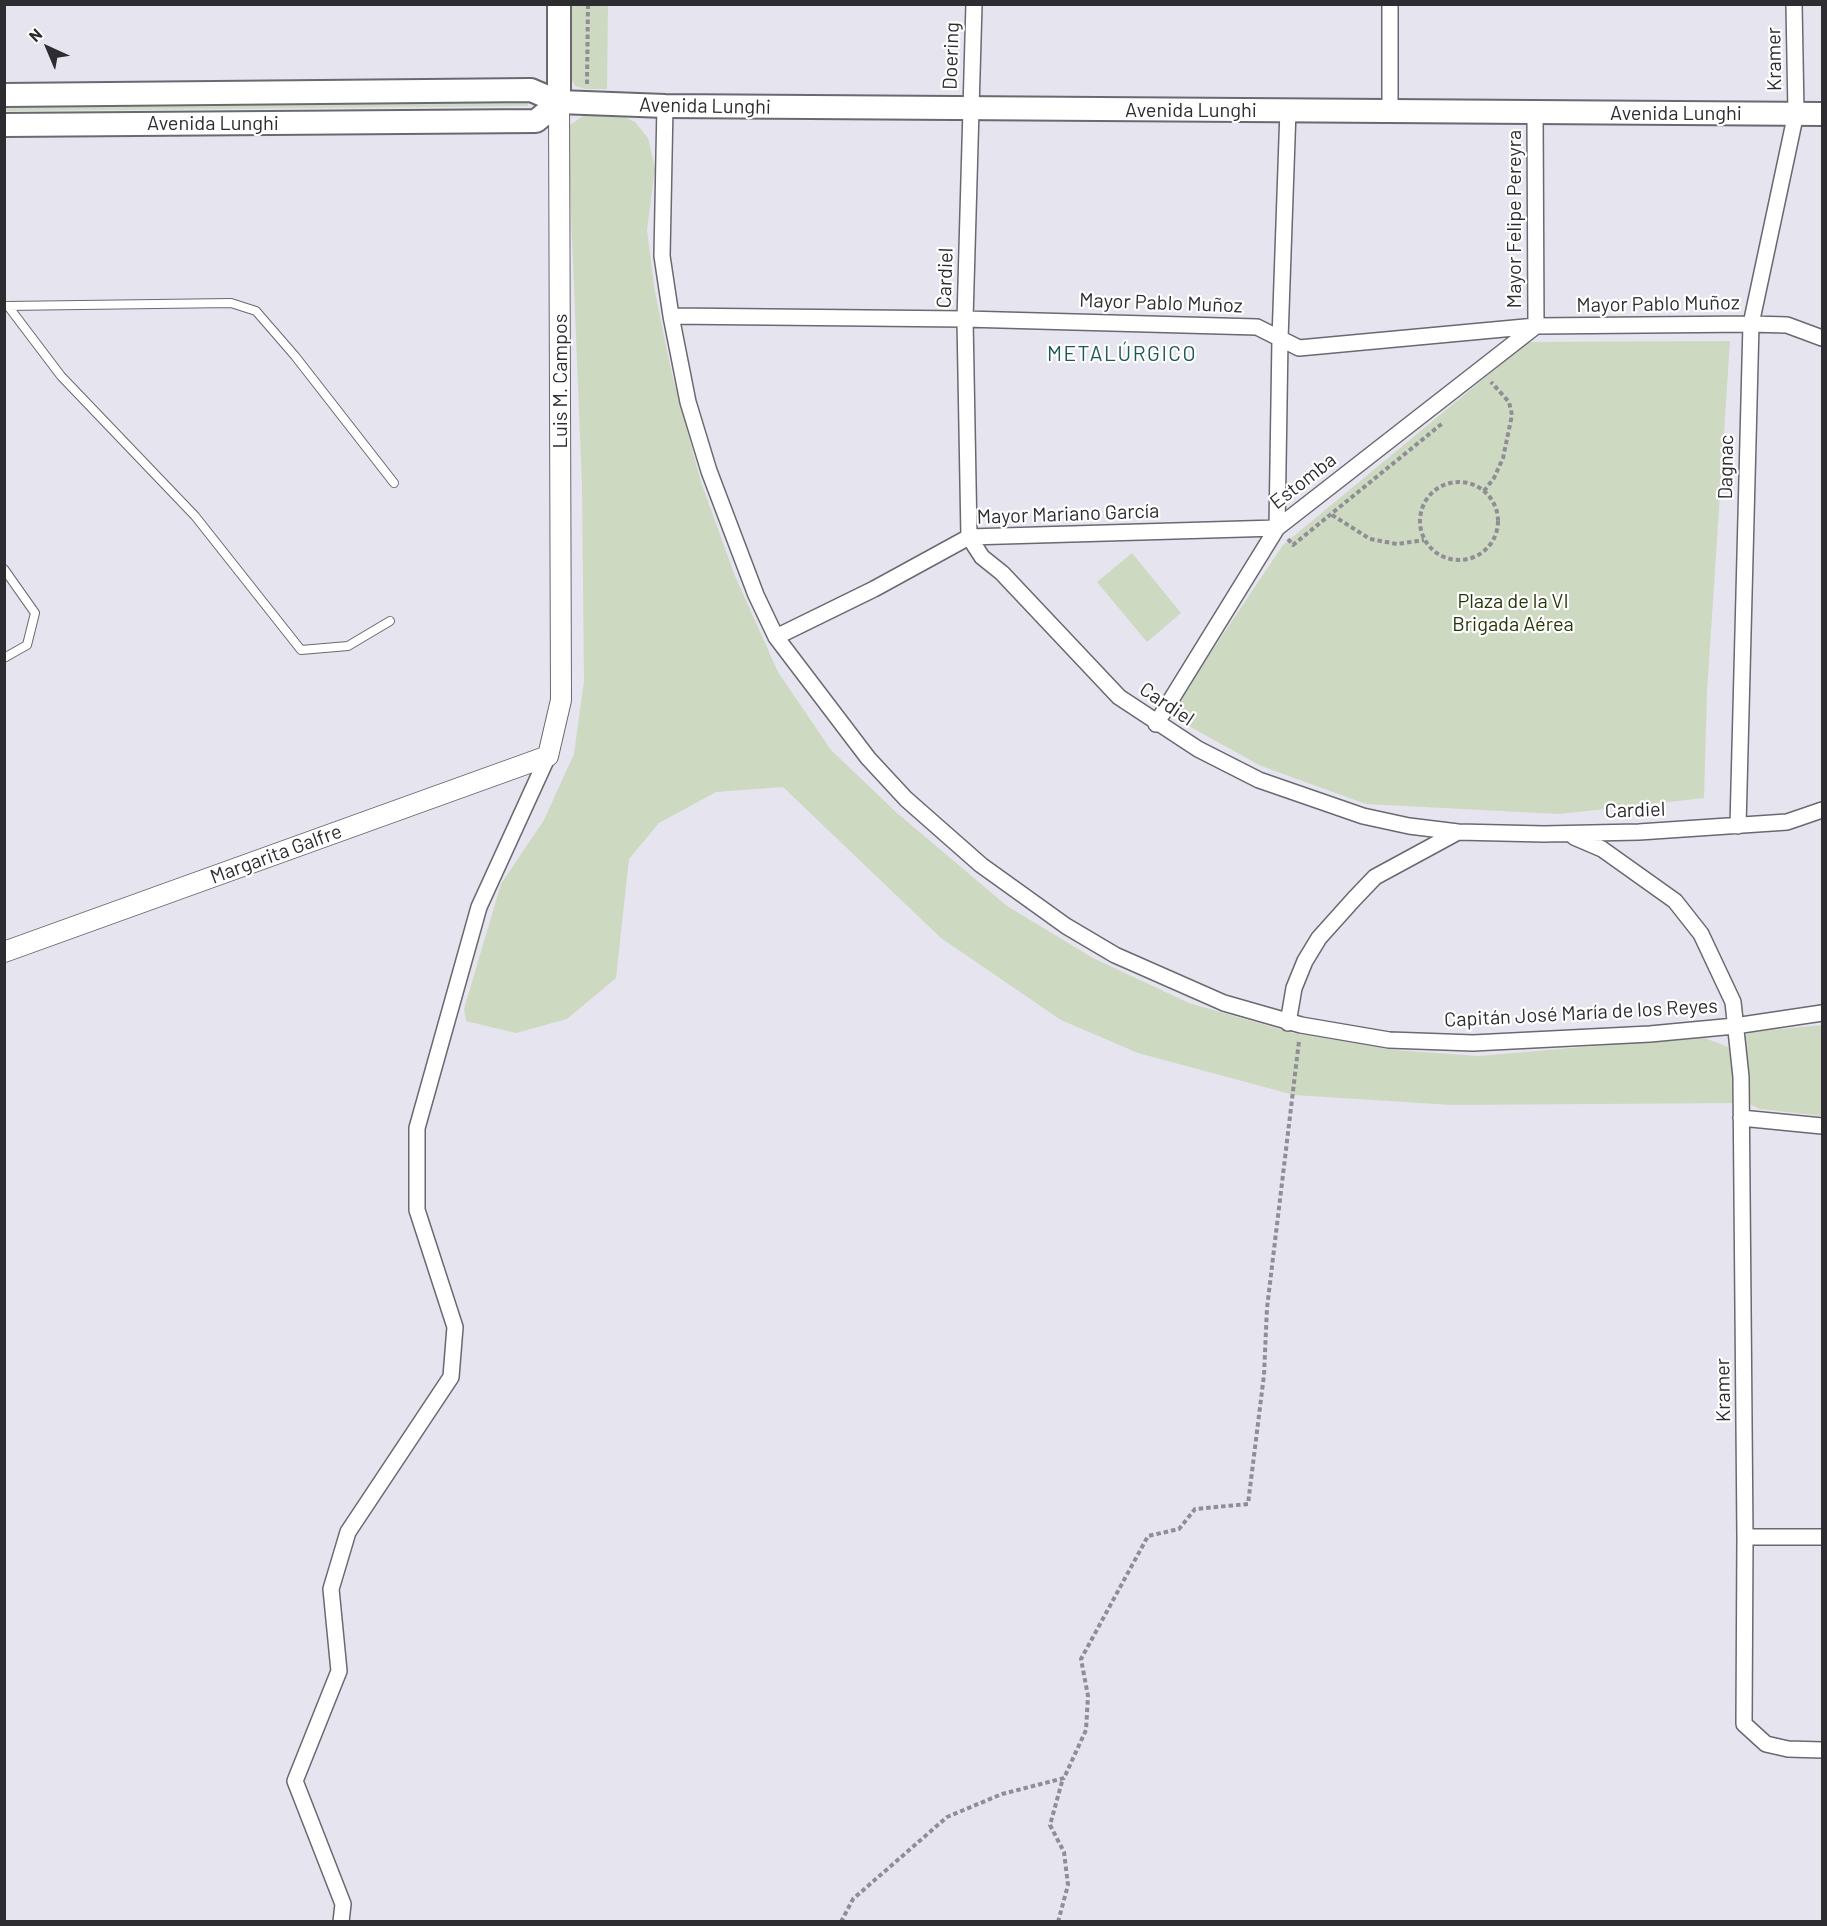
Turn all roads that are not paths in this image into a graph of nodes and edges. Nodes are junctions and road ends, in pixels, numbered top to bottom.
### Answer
1 (560, 4) edge
2 (974, 4) edge
3 (1390, 4) edge
4 (1794, 4) edge
5 (4, 95) edge
6 (559, 102) junction
7 (665, 106) junction
8 (971, 108) junction
9 (1288, 110) junction
10 (1390, 111) junction
11 (1535, 113) junction
12 (1796, 113) junction
13 (1822, 114) edge
14 (1822, 118) edge
15 (4, 125) edge
16 (6, 306) edge
17 (671, 316) junction
18 (965, 319) junction
19 (1751, 324) junction
20 (1536, 326) junction
21 (1822, 338) edge
22 (1280, 339) junction
23 (394, 483) dead end
24 (1277, 528) junction
25 (969, 537) junction
26 (4, 569) edge
27 (390, 621) dead end
28 (776, 637) junction
29 (4, 658) edge
30 (1156, 724) junction
31 (548, 756) junction
32 (1822, 810) edge
33 (1738, 826) junction
34 (1458, 832) junction
35 (1544, 834) junction
36 (4, 952) edge
37 (1822, 1013) edge
38 (1294, 1024) junction
39 (1736, 1026) junction
40 (1741, 1118) junction
41 (1822, 1126) edge
42 (1745, 1537) junction
43 (1822, 1537) edge
44 (1822, 1750) edge
45 (341, 1922) edge

1 - 6 main road, Luis M. Campos
2 - 8 street, Doering
3 - 10 street
4 - 12 street, Kramer
5 - 6 main road, Avenida Lunghi
6 - 7 main road, Avenida Lunghi
6 - 15 main road, Avenida Lunghi
6 - 31 street, Luis M. Campos
7 - 8 main road, Avenida Lunghi
7 - 17 street, Capitán José María de los Reyes
8 - 9 main road, Avenida Lunghi
8 - 18 street, Cardiel
9 - 10 main road, Avenida Lunghi
9 - 22 street
10 - 11 main road, Avenida Lunghi
11 - 12 main road, Avenida Lunghi
11 - 20 street, Mayor Felipe Pereyra
12 - 13 main road, Avenida Lunghi
12 - 14 street
12 - 19 street, Dagnac
16 - 23 lane
16 - 27 lane
17 - 18 street, Mayor Pablo Muñoz
17 - 28 street, Capitán José María de los Reyes
18 - 22 street, Mayor Pablo Muñoz
18 - 25 street, Cardiel
19 - 20 street, Mayor Pablo Muñoz
19 - 21 street, Mayor Pablo Muñoz
19 - 33 street, Dagnac
20 - 22 street, Mayor Pablo Muñoz
20 - 24 street, Estomba
22 - 24 street
24 - 25 street, Mayor Mariano García
24 - 30 street, Estomba
25 - 28 street, Mayor Mariano García
25 - 30 street, Cardiel
26 - 29 lane
28 - 38 street, Capitán José María de los Reyes
30 - 34 street, Cardiel
31 - 36 street, Margarita Galfre
31 - 45 street
32 - 33 street, Cardiel
33 - 35 street, Cardiel
34 - 35 street, Cardiel
34 - 38 street
35 - 39 street, Kramer
37 - 39 street, Capitán José María de los Reyes
38 - 39 street, Capitán José María de los Reyes
39 - 40 street, Kramer
40 - 41 street
40 - 42 street, Kramer
42 - 43 street
42 - 44 street, Kramer

